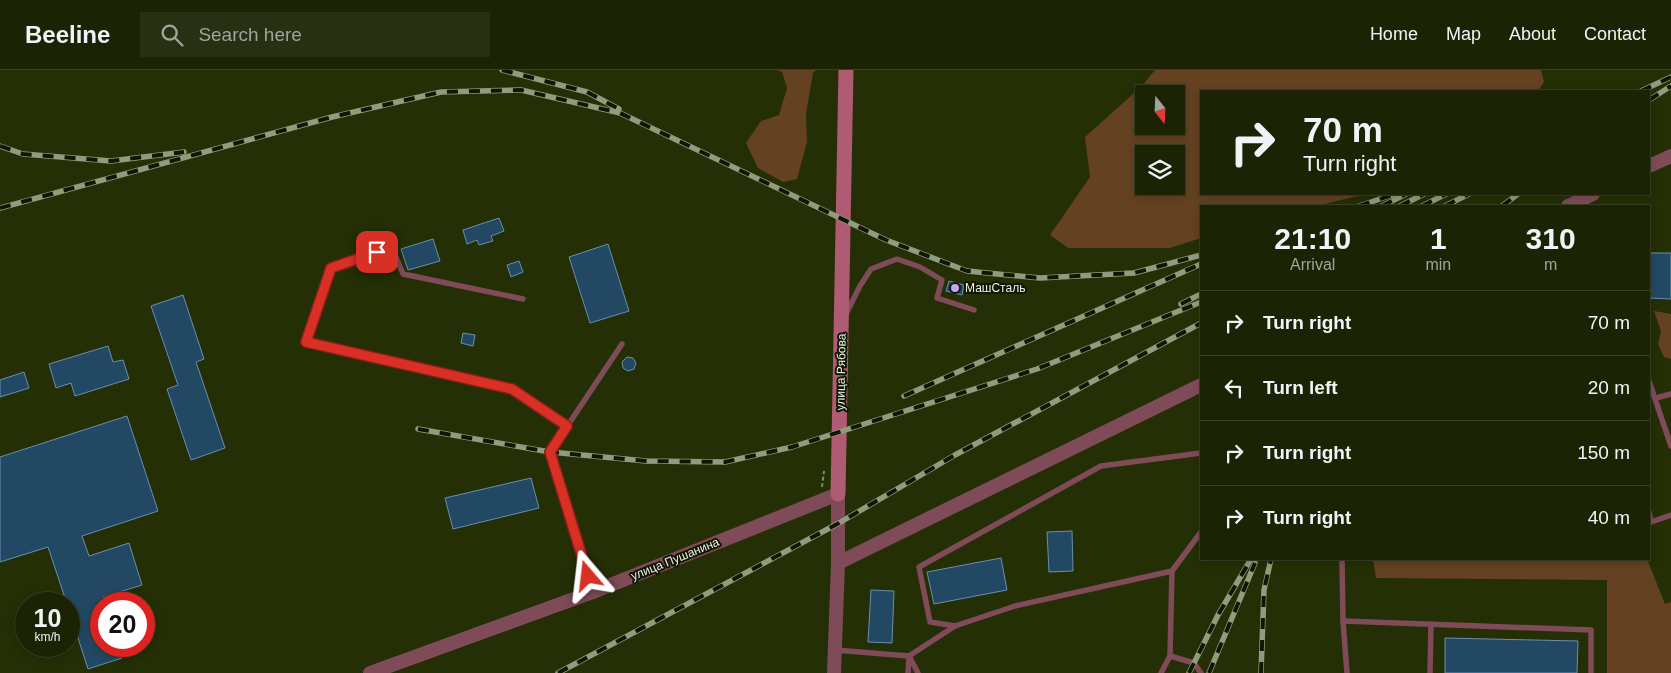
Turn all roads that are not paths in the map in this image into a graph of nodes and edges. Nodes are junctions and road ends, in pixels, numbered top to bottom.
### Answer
1 (846, 70) edge
2 (1671, 156) edge
3 (1650, 166) edge
4 (1591, 195) edge
5 (1570, 205) edge
6 (523, 299) dead end
7 (974, 310) dead end
8 (841, 322) junction
9 (622, 344) dead end
10 (1650, 383) edge
11 (1200, 385) edge
12 (1671, 394) edge
13 (1656, 398) junction
14 (567, 426) junction
15 (1671, 446) edge
16 (1200, 452) edge
17 (838, 494) junction
18 (1671, 516) edge
19 (1650, 522) edge
20 (1200, 533) edge
21 (1342, 560) edge
22 (838, 563) junction
23 (1172, 572) junction
24 (593, 592) junction
25 (1343, 621) junction
26 (1431, 624) junction
27 (955, 626) junction
28 (835, 650) junction
29 (909, 656) junction
30 (1170, 656) junction
31 (370, 673) edge
32 (834, 673) edge
33 (908, 673) edge
34 (918, 673) edge
35 (1161, 673) edge
36 (1201, 673) edge
37 (1346, 673) edge
38 (1430, 673) edge
39 (1591, 673) edge

1 - 8 main road, улица Рябова
2 - 3 street
4 - 5 street
6 - 14 lane
7 - 8 lane
8 - 17 main road, улица Рябова
9 - 14 lane
10 - 13 lane
11 - 22 street
12 - 13 lane
13 - 15 lane
14 - 24 lane
16 - 27 lane
17 - 22 street, улица Рябова
17 - 24 street, улица Пушанина
18 - 19 lane
20 - 23 lane
21 - 25 lane
22 - 28 street, улица Рябова
23 - 27 lane
23 - 30 lane
24 - 31 street, улица Пушанина
25 - 26 lane
25 - 37 lane
26 - 38 lane
26 - 39 lane
27 - 29 lane
28 - 29 lane
28 - 32 street, улица Рябова
29 - 33 lane
29 - 34 lane
30 - 35 lane
30 - 36 lane

